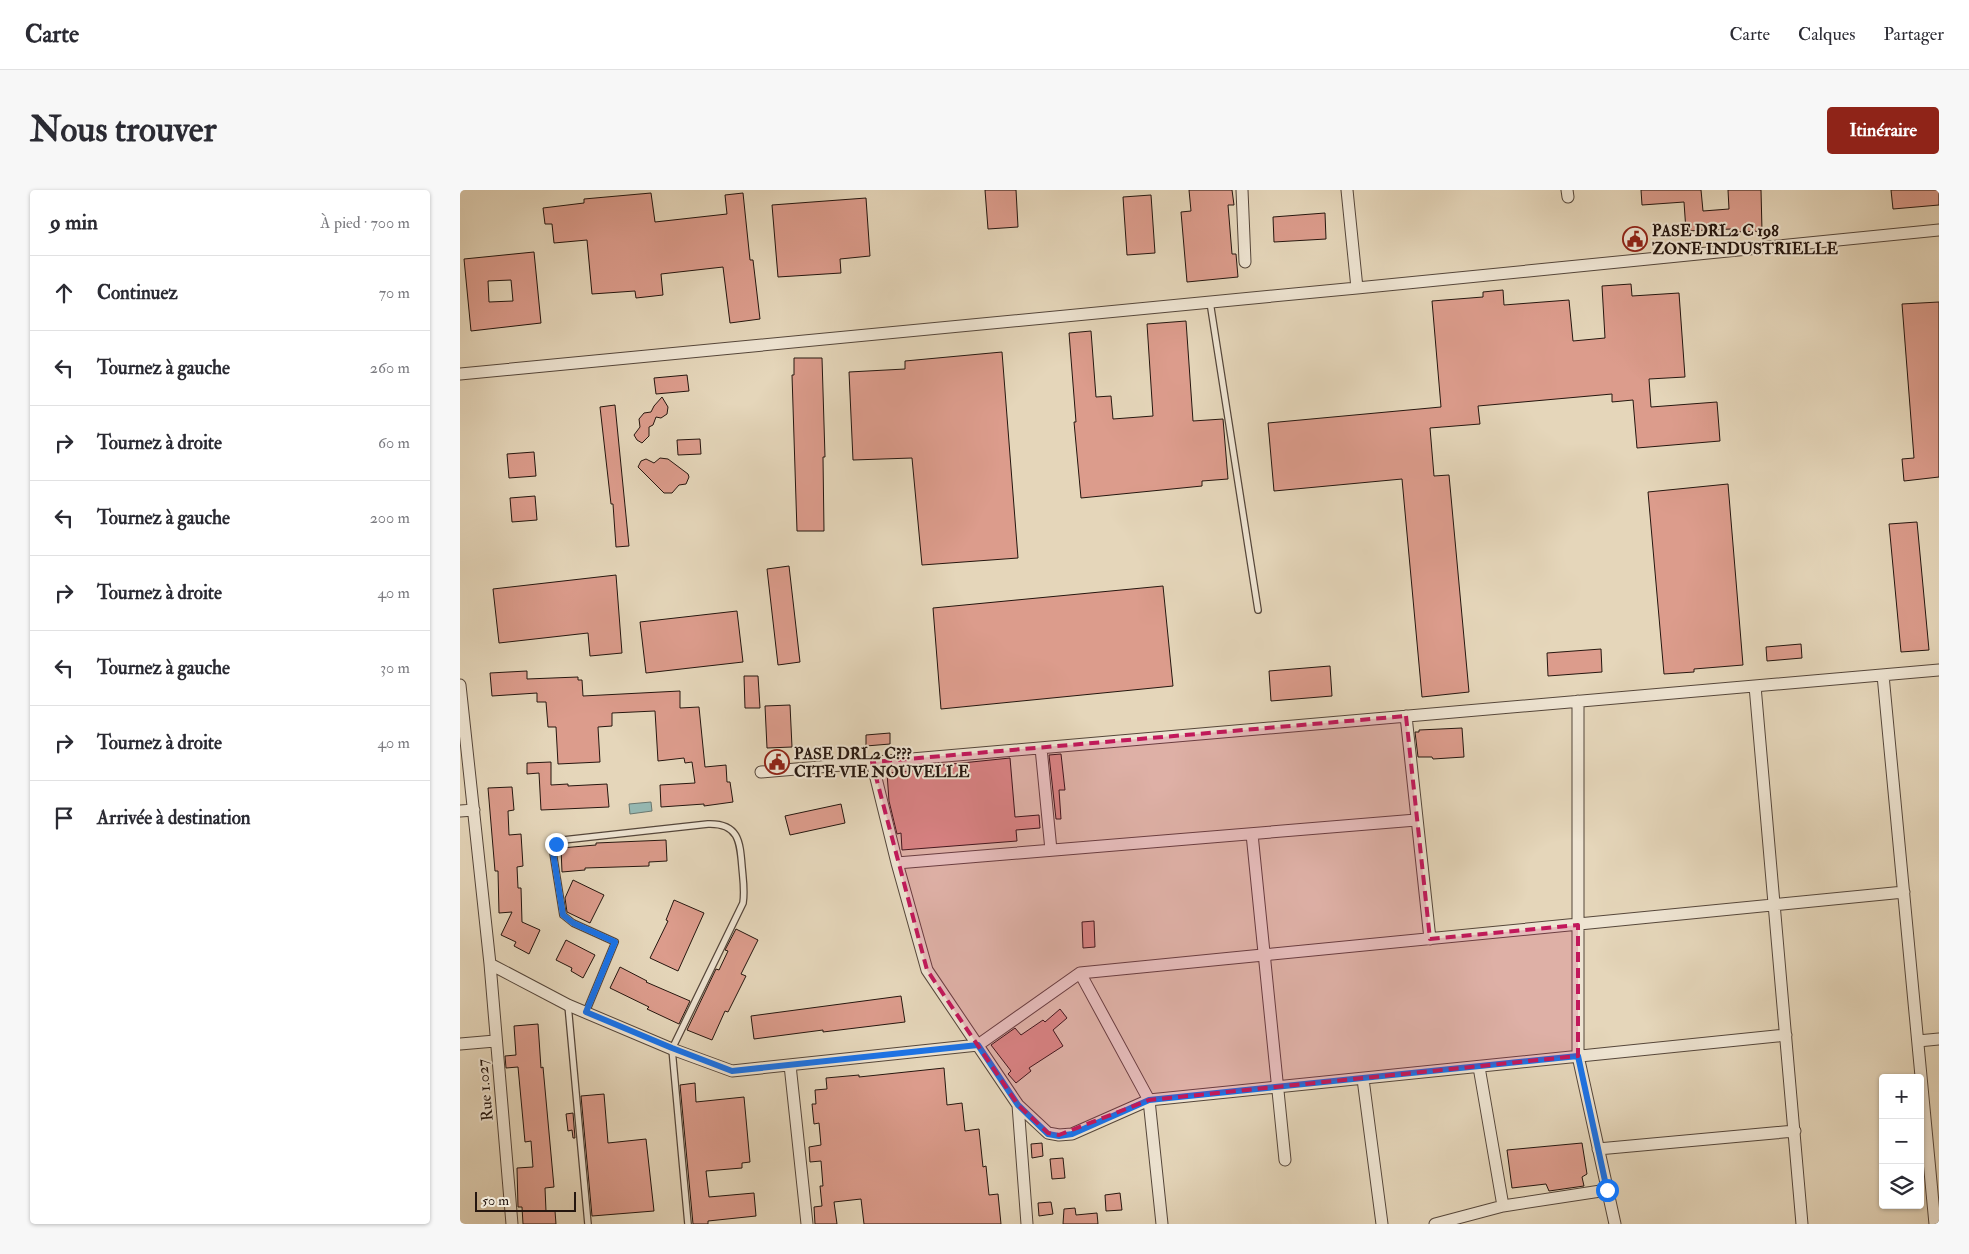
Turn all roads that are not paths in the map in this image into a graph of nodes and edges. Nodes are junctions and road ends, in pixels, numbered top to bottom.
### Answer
1 (1242, 190) edge
2 (1348, 190) edge
3 (1939, 230) edge
4 (1244, 262) dead end
5 (1357, 288) junction
6 (1210, 302) junction
7 (460, 374) edge
8 (1258, 610) dead end
9 (1939, 670) edge
10 (1884, 675) junction
11 (460, 685) edge
12 (1755, 686) junction
13 (1578, 701) junction
14 (1406, 716) junction
15 (1040, 748) junction
16 (872, 762) junction
17 (760, 772) dead end
18 (474, 810) junction
19 (460, 811) edge
20 (1416, 820) junction
21 (1252, 834) junction
22 (1051, 850) junction
23 (897, 863) junction
24 (1904, 892) junction
25 (1774, 905) junction
26 (1578, 925) junction
27 (1430, 939) junction
28 (1264, 955) junction
29 (490, 964) junction
30 (1080, 973) junction
31 (568, 1005) junction
32 (586, 1012) junction
33 (1786, 1035) junction
34 (1939, 1039) edge
35 (495, 1041) junction
36 (1918, 1041) junction
37 (460, 1044) edge
38 (978, 1045) junction
39 (672, 1048) junction
40 (1578, 1056) junction
41 (790, 1065) junction
42 (1479, 1067) junction
43 (1363, 1079) junction
44 (1278, 1087) junction
45 (1149, 1100) junction
46 (1018, 1105) junction
47 (1794, 1131) junction
48 (1598, 1149) junction
49 (1285, 1160) dead end
50 (1607, 1190) junction
51 (1503, 1206) junction
52 (512, 1224) edge
53 (588, 1224) edge
54 (688, 1224) edge
55 (807, 1224) edge
56 (1027, 1224) edge
57 (1162, 1224) edge
58 (1382, 1224) edge
59 (1435, 1224) edge
60 (1615, 1224) edge
61 (1802, 1224) edge
62 (1935, 1224) edge

1 - 4 street
2 - 5 street
3 - 5 street
5 - 6 street
6 - 7 street
6 - 8 lane
9 - 10 street
10 - 12 street
10 - 24 street
11 - 18 street, Rue 1.027
12 - 13 street
12 - 25 street
13 - 14 street
13 - 26 street
14 - 15 street
14 - 20 street
15 - 16 street
15 - 22 street
16 - 17 street
16 - 23 street
18 - 19 street
18 - 29 street, Rue 1.027
20 - 21 street
20 - 27 street
21 - 22 street
21 - 28 street
22 - 23 street
23 - 38 street
24 - 25 street
24 - 36 street
25 - 26 street
25 - 33 street
26 - 27 street
26 - 40 street
27 - 28 street
28 - 30 street
28 - 44 street
29 - 31 street
29 - 35 street, Rue 1.027
30 - 38 street
30 - 45 street
31 - 32 street
31 - 53 lane
32 - 39 street
32 - 39 lane
33 - 40 street
33 - 47 street
34 - 36 street
35 - 37 street
35 - 52 street, Rue 1.027
36 - 62 street
38 - 41 street
38 - 46 street
39 - 41 street
39 - 54 lane
40 - 42 street
40 - 48 street
41 - 55 street
42 - 43 street
42 - 51 street
43 - 44 street
43 - 58 street
44 - 45 street
44 - 49 street
45 - 46 street
45 - 57 street
46 - 56 street
47 - 48 street
47 - 61 street
48 - 50 street
50 - 51 street
50 - 60 street
51 - 59 street

